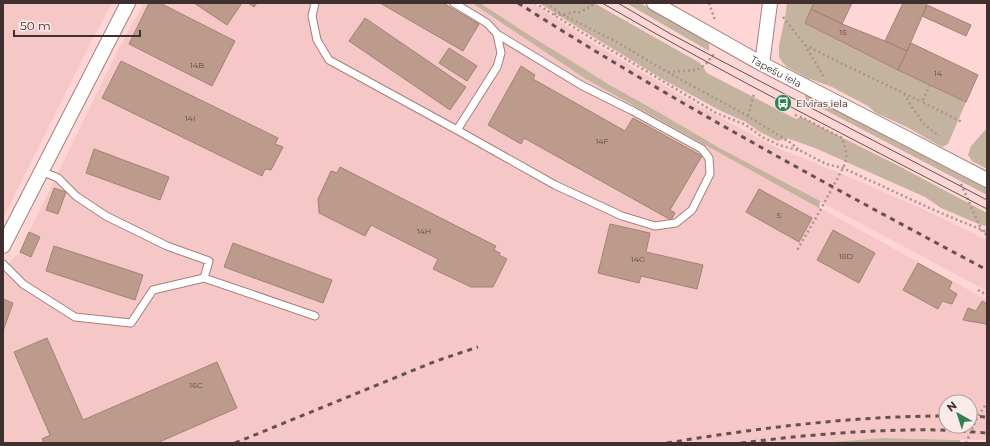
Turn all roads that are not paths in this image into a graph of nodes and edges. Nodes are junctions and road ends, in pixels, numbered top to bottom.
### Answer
1 (128, 3) edge
2 (315, 3) edge
3 (454, 3) edge
4 (654, 3) edge
5 (775, 8) edge
6 (497, 34) junction
7 (762, 64) junction
8 (457, 130) junction
9 (42, 171) junction
10 (987, 180) edge
11 (3, 246) edge
12 (3, 264) edge
13 (204, 278) junction
14 (315, 316) dead end

1 - 9 street
2 - 8 lane
3 - 6 lane
4 - 7 street, Tapešu iela
5 - 7 street
6 - 8 lane
6 - 8 lane
7 - 10 street, Tapešu iela
9 - 11 street
9 - 13 lane
12 - 13 lane
13 - 14 lane

